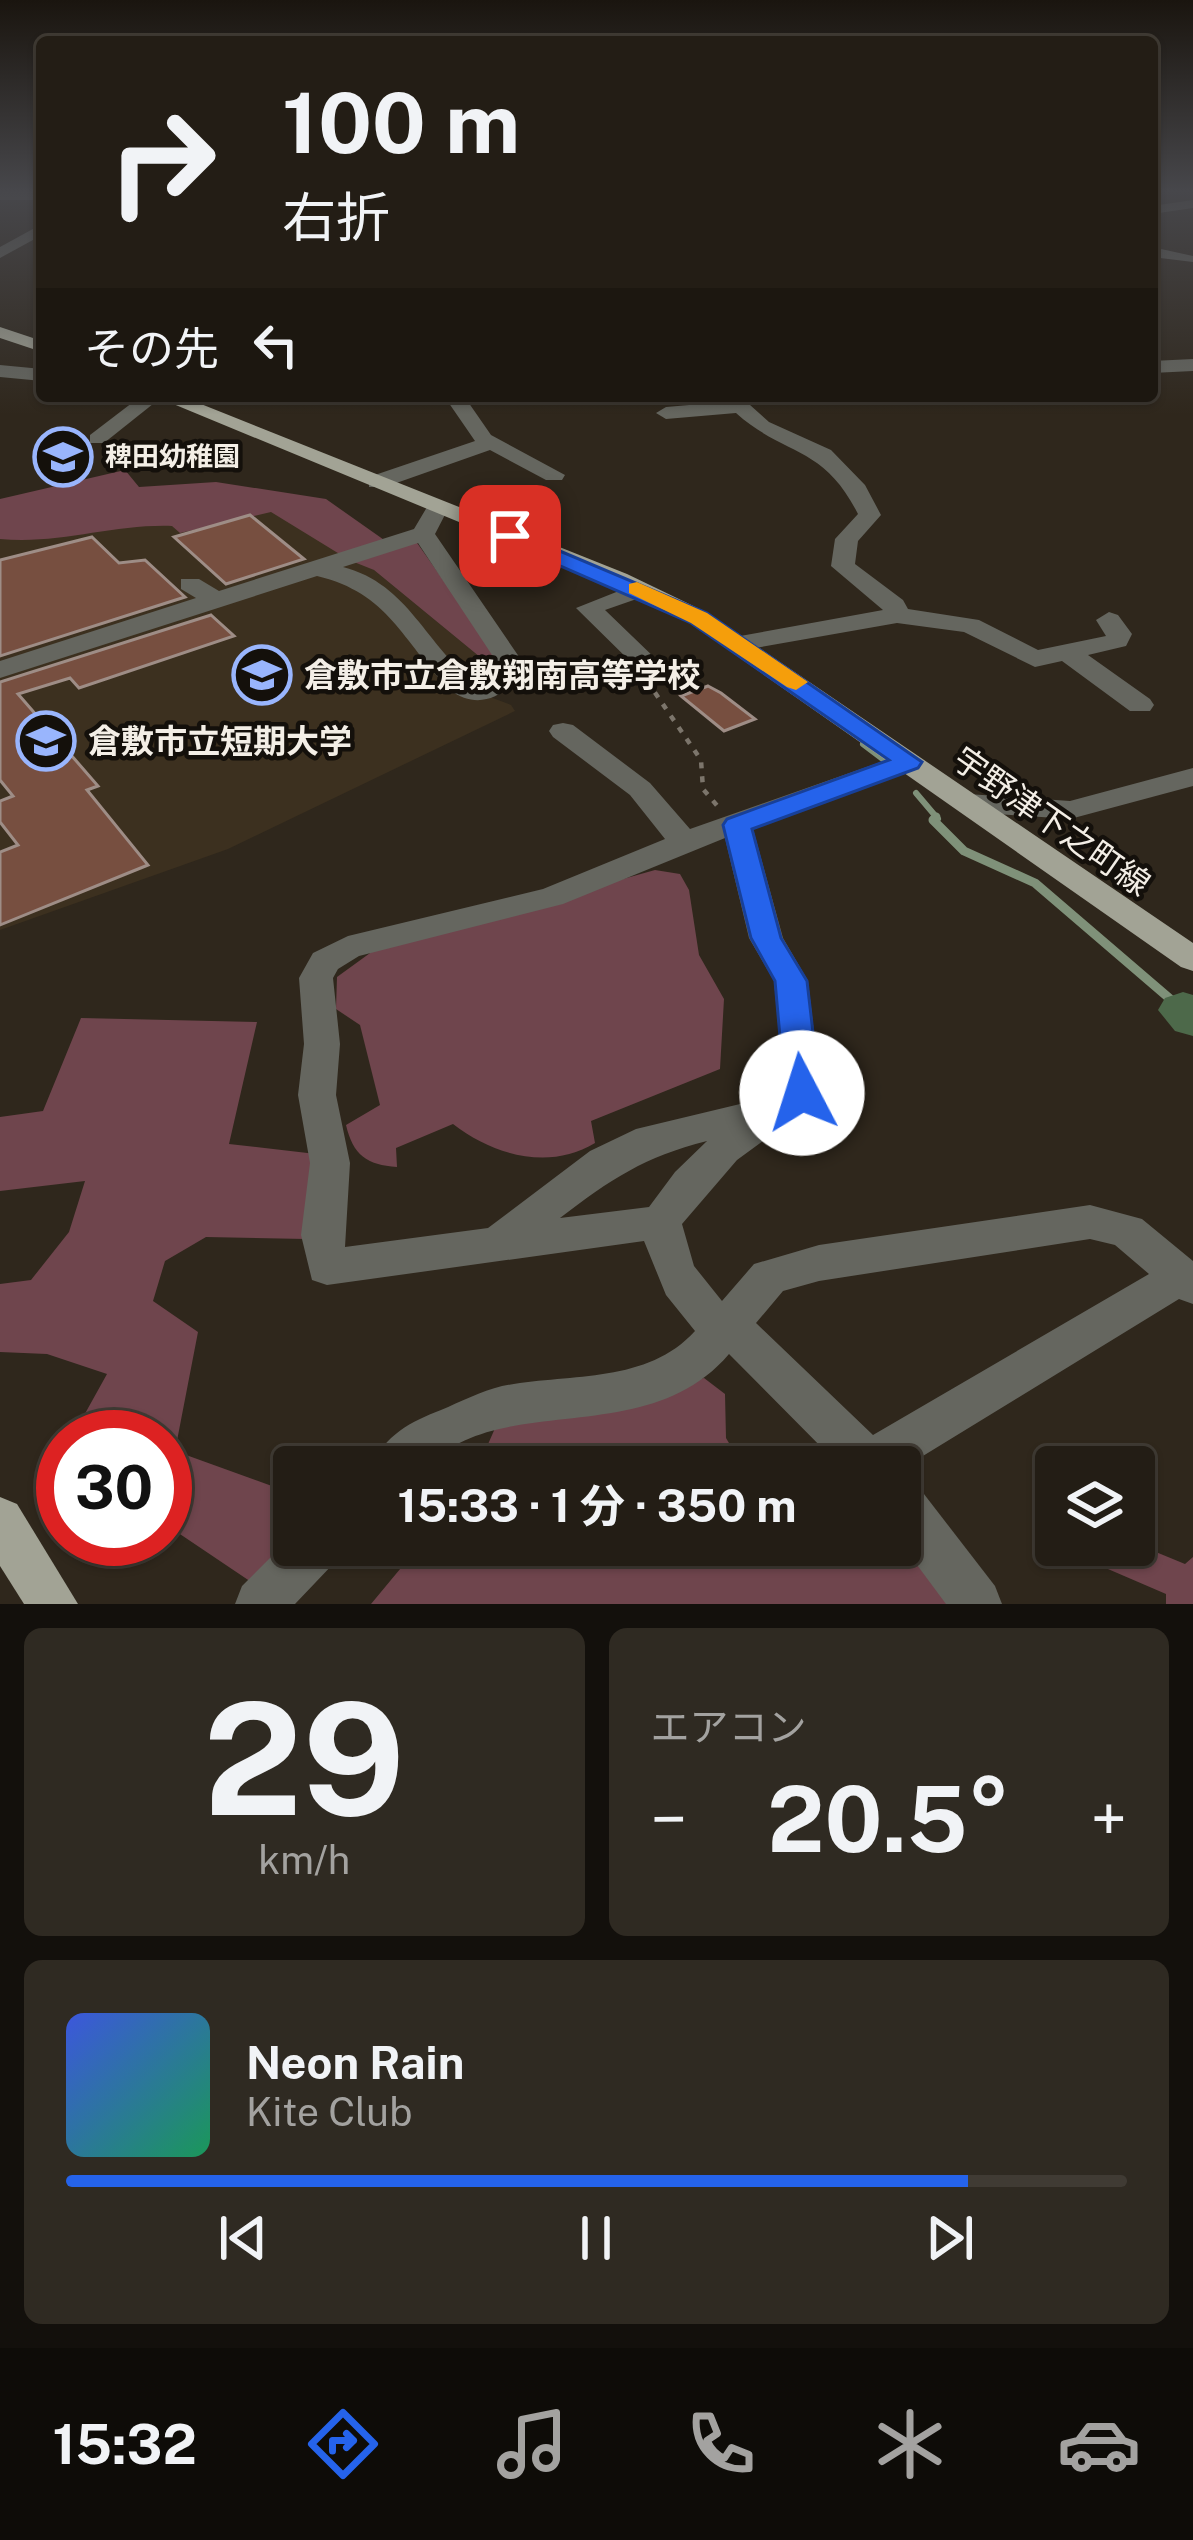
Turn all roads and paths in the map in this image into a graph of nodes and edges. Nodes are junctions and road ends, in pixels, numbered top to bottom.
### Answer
1 (0, 332) edge
2 (36, 342) edge
3 (1193, 365) edge
4 (1158, 367) edge
5 (0, 371) edge
6 (36, 374) edge
7 (145, 402) edge
8 (179, 402) edge
9 (458, 402) edge
10 (728, 402) edge
11 (735, 402) edge
12 (666, 413) dead end
13 (97, 439) dead end
14 (490, 443) junction
15 (554, 475) dead end
16 (377, 482) junction
17 (438, 507) junction
18 (423, 534) junction
19 (320, 568) junction
20 (190, 584) dead end
21 (639, 590) junction
22 (216, 600) junction
23 (897, 615) junction
24 (1109, 620) dead end
25 (738, 643) junction
26 (1068, 653) junction
27 (643, 658) joint
28 (0, 670) edge
29 (1140, 705) dead end
30 (563, 731) dead end
31 (908, 762) junction
32 (1193, 777) edge
33 (968, 803) junction
34 (736, 825) junction
35 (685, 843) junction
36 (1193, 959) edge
37 (778, 1108) junction
38 (661, 1222) junction
39 (500, 1242) junction
40 (1188, 1281) edge
41 (726, 1327) junction
42 (415, 1446) edge
43 (852, 1446) edge
44 (905, 1446) edge
45 (0, 1521) edge
46 (921, 1530) edge
47 (297, 1566) edge
48 (52, 1604) edge
49 (260, 1604) edge
50 (977, 1604) edge

1 - 2 main road
3 - 4 street
5 - 6 street
7 - 13 street
8 - 16 main road, 宇野津下之町線
9 - 14 street
10 - 12 street
11 - 23 street
14 - 15 street
14 - 16 street
16 - 17 main road, 宇野津下之町線
17 - 18 street
17 - 21 main road, 宇野津下之町線
18 - 19 street
18 - 19 street
19 - 22 street
20 - 22 street
21 - 25 main road, 宇野津下之町線
21 - 27 street
22 - 28 street
23 - 25 street
23 - 26 street
24 - 26 street
25 - 31 main road, 宇野津下之町線
26 - 29 street
27 - 34 path
30 - 35 street
31 - 33 main road, 宇野津下之町線
31 - 34 street
32 - 33 street
33 - 36 main road, 宇野津下之町線
34 - 35 street
34 - 37 street
35 - 39 street
37 - 38 street
37 - 39 street
38 - 39 street
38 - 41 street
40 - 41 street
40 - 44 street
41 - 42 street
41 - 43 street
45 - 48 main road
46 - 50 street
47 - 49 street

